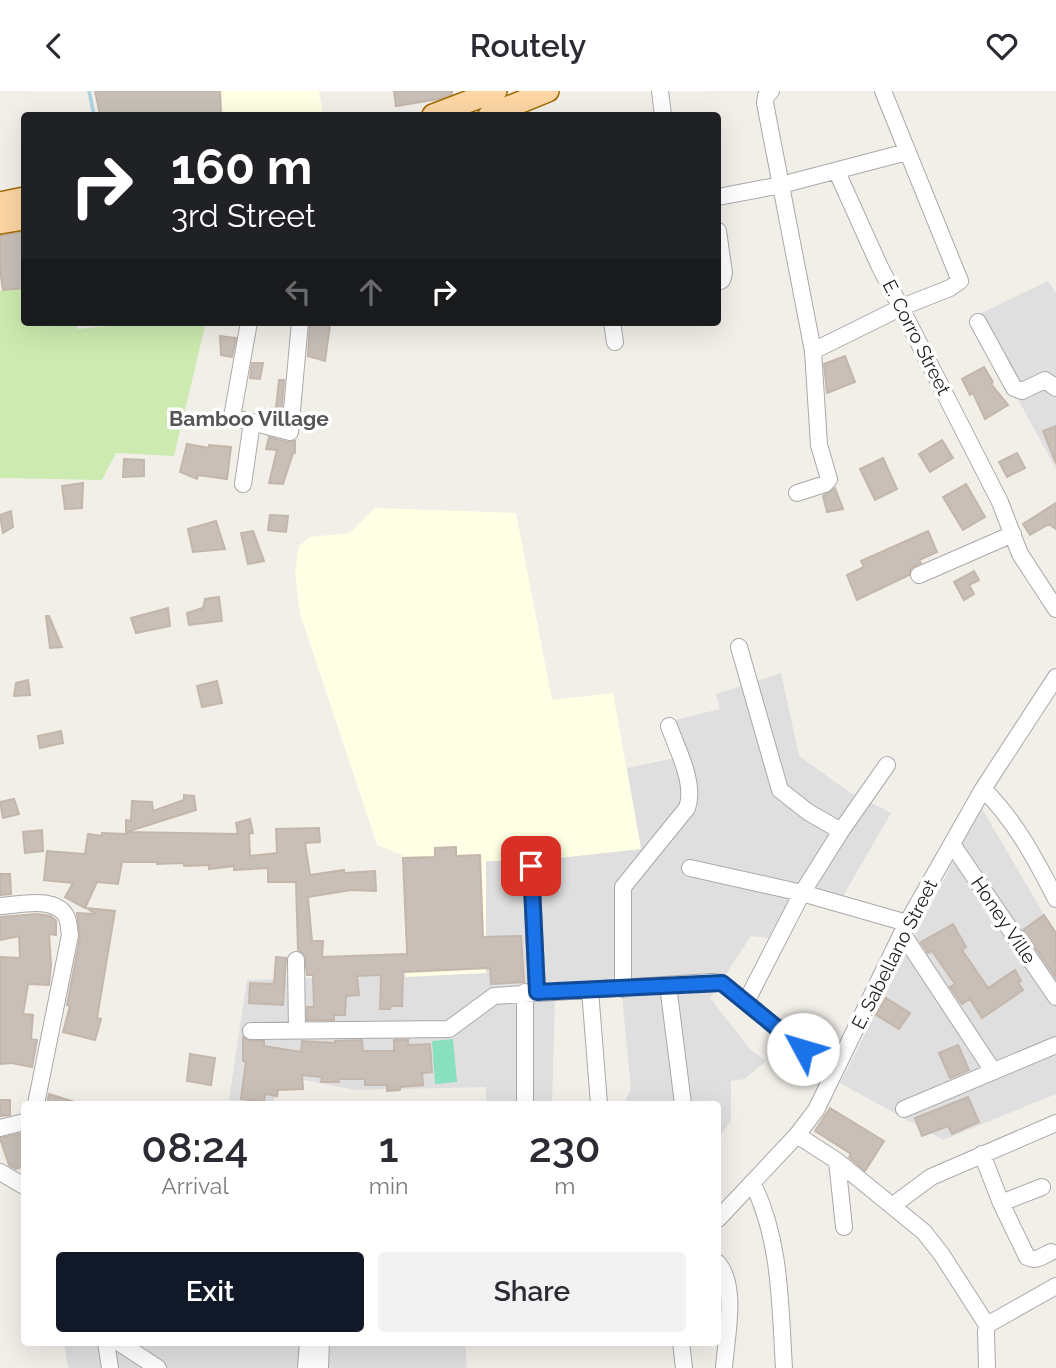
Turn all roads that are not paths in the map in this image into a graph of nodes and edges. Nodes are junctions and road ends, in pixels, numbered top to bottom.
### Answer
1 (496, 91) edge
2 (548, 91) edge
3 (660, 91) edge
4 (771, 91) edge
5 (883, 91) edge
6 (441, 112) edge
7 (496, 112) edge
8 (663, 112) edge
9 (907, 152) junction
10 (836, 172) junction
11 (781, 185) junction
12 (721, 196) edge
13 (21, 199) edge
14 (0, 203) edge
15 (21, 220) edge
16 (0, 223) edge
17 (721, 252) edge
18 (721, 280) edge
19 (902, 307) junction
20 (978, 322) dead end
21 (248, 326) edge
22 (300, 326) edge
23 (613, 326) edge
24 (615, 342) dead end
25 (813, 351) junction
26 (1056, 387) edge
27 (252, 422) junction
28 (243, 484) dead end
29 (797, 493) dead end
30 (1013, 534) junction
31 (919, 575) dead end
32 (1056, 609) edge
33 (739, 647) dead end
34 (1056, 677) edge
35 (669, 726) dead end
36 (887, 765) dead end
37 (983, 789) junction
38 (841, 831) junction
39 (952, 844) junction
40 (531, 866) dead end
41 (690, 868) dead end
42 (802, 893) junction
43 (1056, 899) edge
44 (0, 906) edge
45 (905, 928) junction
46 (296, 960) dead end
47 (668, 985) junction
48 (623, 989) junction
49 (590, 990) junction
50 (531, 992) junction
51 (1056, 997) edge
52 (746, 1002) junction
53 (251, 1031) dead end
54 (297, 1031) junction
55 (1056, 1045) edge
56 (993, 1072) junction
57 (833, 1074) junction
58 (37, 1101) edge
59 (525, 1101) edge
60 (599, 1101) edge
61 (683, 1101) edge
62 (904, 1109) dead end
63 (21, 1123) edge
64 (1056, 1123) edge
65 (0, 1128) edge
66 (797, 1135) junction
67 (982, 1154) junction
68 (836, 1161) junction
69 (0, 1172) edge
70 (752, 1184) junction
71 (21, 1185) edge
72 (1042, 1187) dead end
73 (1001, 1203) junction
74 (892, 1206) junction
75 (721, 1216) edge
76 (844, 1227) dead end
77 (1051, 1252) dead end
78 (721, 1266) edge
79 (1056, 1287) edge
80 (987, 1325) junction
81 (107, 1346) edge
82 (124, 1346) edge
83 (308, 1346) edge
84 (321, 1346) edge
85 (681, 1346) edge
86 (110, 1368) edge
87 (158, 1368) edge
88 (306, 1368) edge
89 (320, 1368) edge
90 (684, 1368) edge
91 (724, 1368) edge
92 (784, 1368) edge
93 (987, 1368) edge

1 - 6 main road
2 - 7 main road
3 - 8 street
4 - 11 street
5 - 9 street
9 - 10 street
9 - 19 street
10 - 11 street
10 - 19 street, E. Corro Street
11 - 12 street
11 - 25 street
13 - 14 main road
15 - 16 main road
17 - 18 street
19 - 25 street
19 - 30 street, E. Corro Street
20 - 26 street
21 - 27 street
22 - 27 street
23 - 24 street
25 - 29 street
27 - 28 street
30 - 31 street
30 - 32 street, E. Corro Street
33 - 38 street
34 - 37 street, E. Sabellano Street
35 - 48 street
36 - 38 street
37 - 39 street, E. Sabellano Street
37 - 43 street
38 - 42 street
39 - 45 street, E. Sabellano Street
39 - 51 street, Honey Ville
40 - 50 street
41 - 42 street
42 - 45 street
42 - 52 street
44 - 58 street
45 - 56 street
45 - 57 street, E. Sabellano Street
46 - 54 street
47 - 48 street
47 - 52 street
47 - 61 street
48 - 49 street
49 - 50 street
49 - 60 street
50 - 54 street
50 - 59 street
52 - 57 street
53 - 54 street
55 - 56 street
56 - 62 street
57 - 66 street, E. Sabellano Street
63 - 65 street
64 - 67 street
66 - 68 street
66 - 70 street, E. Sabellano Street
67 - 73 street
67 - 74 street
68 - 74 street
68 - 76 street
69 - 71 street
70 - 75 street, E. Sabellano Street
70 - 92 street
72 - 73 street
73 - 77 street
74 - 80 street
78 - 91 street
79 - 80 street
80 - 93 street
81 - 86 street
82 - 87 street
83 - 88 street
84 - 89 street
85 - 90 street

